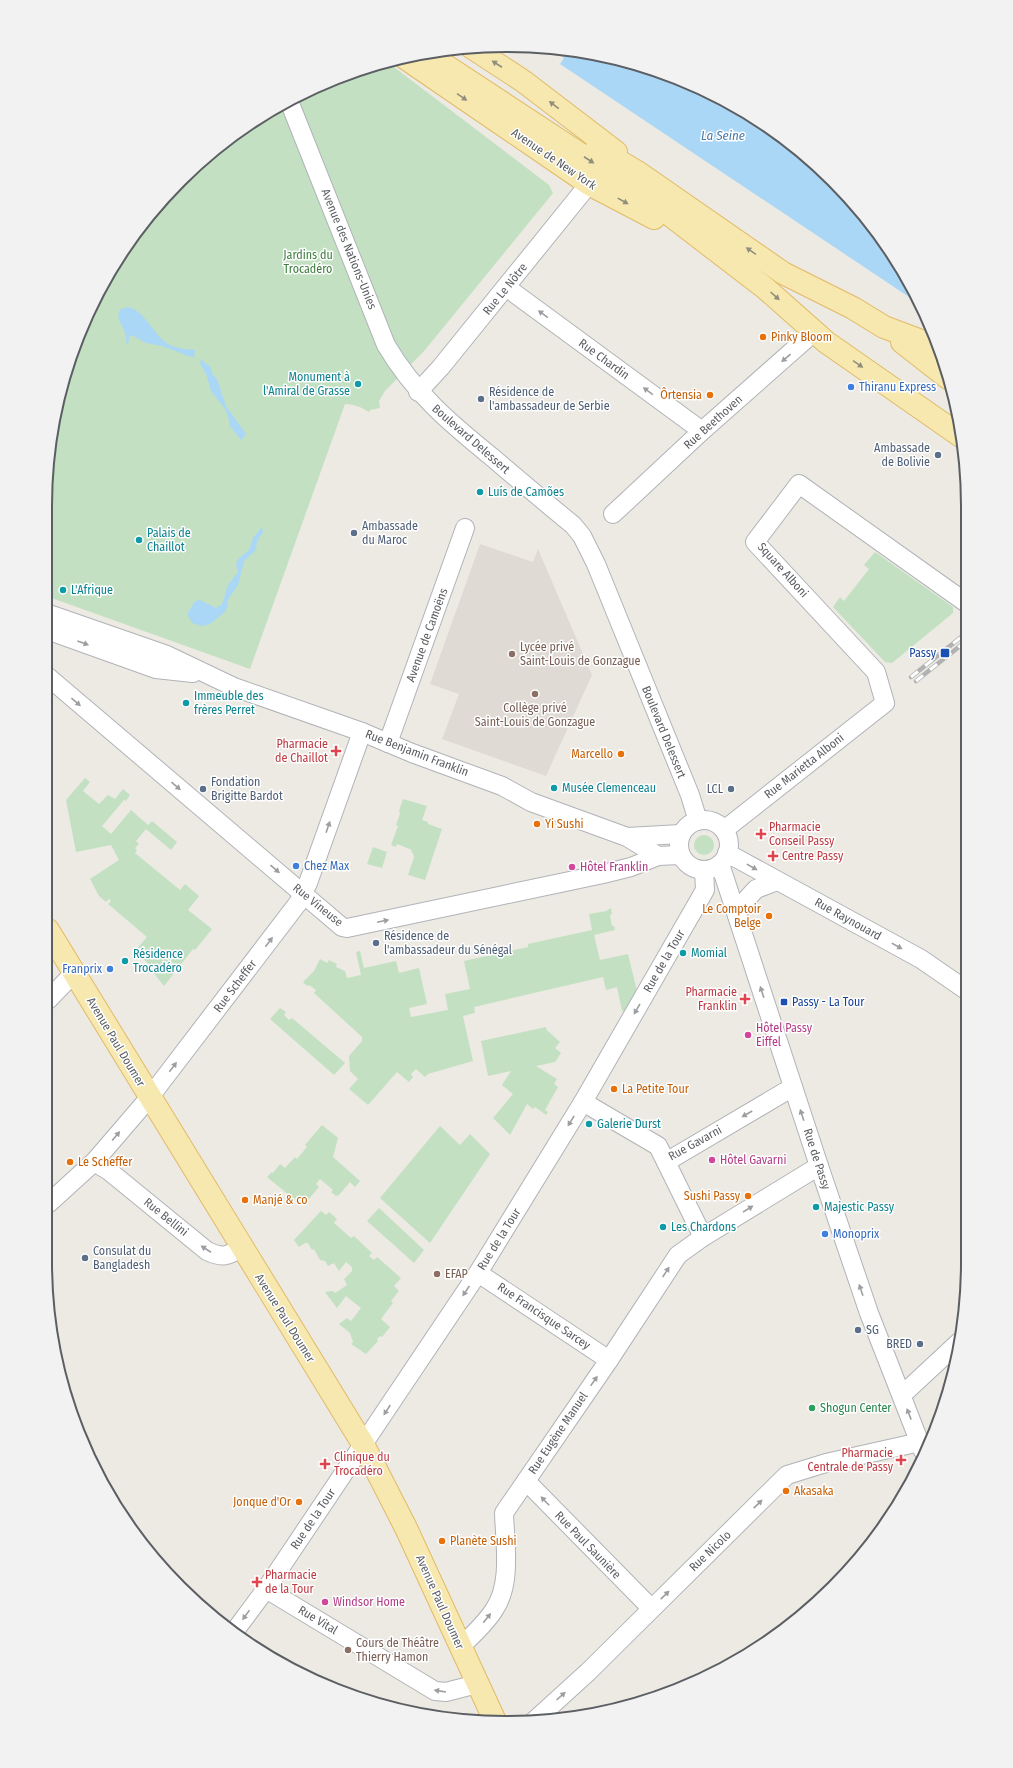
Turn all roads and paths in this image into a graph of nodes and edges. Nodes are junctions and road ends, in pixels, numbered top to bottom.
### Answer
1 (480, 53) edge
2 (451, 56) edge
3 (434, 58) edge
4 (411, 62) edge
5 (291, 106) edge
6 (639, 173) junction
7 (589, 184) junction
8 (711, 247) junction
9 (506, 287) junction
10 (884, 327) junction
11 (814, 332) junction
12 (931, 346) edge
13 (941, 372) edge
14 (418, 392) junction
15 (702, 431) junction
16 (954, 431) edge
17 (613, 514) dead end
18 (465, 528) dead end
19 (961, 599) edge
20 (52, 615) edge
21 (52, 632) edge
22 (204, 674) junction
23 (52, 680) edge
24 (885, 703) joint
25 (362, 732) junction
26 (388, 743) junction
27 (698, 821) junction
28 (724, 830) junction
29 (681, 834) junction
30 (627, 837) junction
31 (680, 855) junction
32 (658, 856) junction
33 (717, 862) junction
34 (777, 881) junction
35 (728, 888) junction
36 (705, 890) junction
37 (303, 894) junction
38 (737, 914) junction
39 (52, 937) edge
40 (74, 973) junction
41 (961, 987) edge
42 (52, 996) edge
43 (793, 1087) junction
44 (149, 1098) junction
45 (583, 1102) junction
46 (94, 1162) junction
47 (666, 1162) junction
48 (819, 1166) junction
49 (52, 1200) edge
50 (703, 1237) junction
51 (241, 1247) junction
52 (478, 1273) junction
53 (952, 1348) edge
54 (609, 1360) junction
55 (902, 1395) junction
56 (363, 1444) junction
57 (922, 1446) edge
58 (526, 1481) junction
59 (266, 1589) junction
60 (651, 1608) junction
61 (237, 1627) edge
62 (460, 1647) junction
63 (478, 1684) junction
64 (541, 1714) edge
65 (492, 1716) edge

6 -> 1 main road
2 - 6 main road
3 -> 8 main road, Avenue de New York
4 -> 7 main road, Avenue de New York
5 - 14 street, Avenue des Nations-Unies
10 -> 6 main road
7 -> 8 main road, Avenue de New York
7 - 9 street, Rue Le Nôtre
8 -> 11 main road, Avenue de New York
9 - 14 street, Rue Le Nôtre
15 -> 9 street, Rue Chardin
10 - 12 main road
10 - 13 main road
11 -> 15 street, Rue Beethoven
11 -> 16 main road, Avenue de New York
14 - 27 street, Boulevard Delessert
15 - 17 street, Rue Beethoven
18 - 26 street, Avenue de Camoëns
19 - 24 street, Square Alboni
20 - 22 street, Rue Benjamin Franklin
21 -> 22 street, Rue Benjamin Franklin
22 - 25 street, Rue Benjamin Franklin
23 -> 37 street, Rue Vineuse
24 - 28 street, Rue Marietta Alboni
25 - 26 street, Rue Benjamin Franklin
37 -> 25 street, Rue Scheffer
26 - 30 street, Rue Benjamin Franklin
27 - 28 street
27 - 29 street
28 - 33 street
29 - 30 street, Rue Benjamin Franklin
29 - 31 street
30 - 32 street, Rue Benjamin Franklin
31 - 32 street, Rue Vineuse
31 - 33 street
37 -> 32 street, Rue Vineuse
33 -> 34 street, Rue Raynouard
33 - 35 street, Rue de Passy
33 - 36 street
34 - 38 street
34 -> 41 street, Rue Raynouard
35 - 36 street
35 - 38 street, Rue de Passy
36 -> 45 street, Rue de la Tour
44 -> 37 street, Rue Scheffer
43 -> 38 street, Rue de Passy
39 - 40 main road, Avenue Paul Doumer
40 - 42 street
40 - 44 main road, Avenue Paul Doumer
43 -> 47 street, Rue Gavarni
48 -> 43 street, Rue de Passy
46 -> 44 street, Rue Scheffer
44 - 51 main road, Avenue Paul Doumer
45 - 47 street, Rue Gavarni
45 -> 52 street, Rue de la Tour
46 - 49 street, Rue Scheffer
51 -> 46 street, Rue Bellini
47 - 50 street
50 -> 48 street, Rue Eugène Manuel
55 -> 48 street, Rue de Passy
54 -> 50 street, Rue Eugène Manuel
51 - 56 main road, Avenue Paul Doumer
52 - 54 street, Rue Francisque Sarcey
52 -> 56 street, Rue de la Tour
53 - 55 street
58 -> 54 street, Rue Eugène Manuel
57 -> 55 street, Rue de Passy
56 - 59 street, Rue de la Tour
56 - 62 main road, Avenue Paul Doumer
60 -> 57 street, Rue Nicolo
60 -> 58 street, Rue Paul Saunière
62 -> 58 street, Rue Eugène Manuel
59 -> 61 street, Rue de la Tour
63 -> 59 street, Rue Vital
64 -> 60 street, Rue Nicolo
62 - 63 main road, Avenue Paul Doumer
63 - 65 main road, Avenue Paul Doumer

